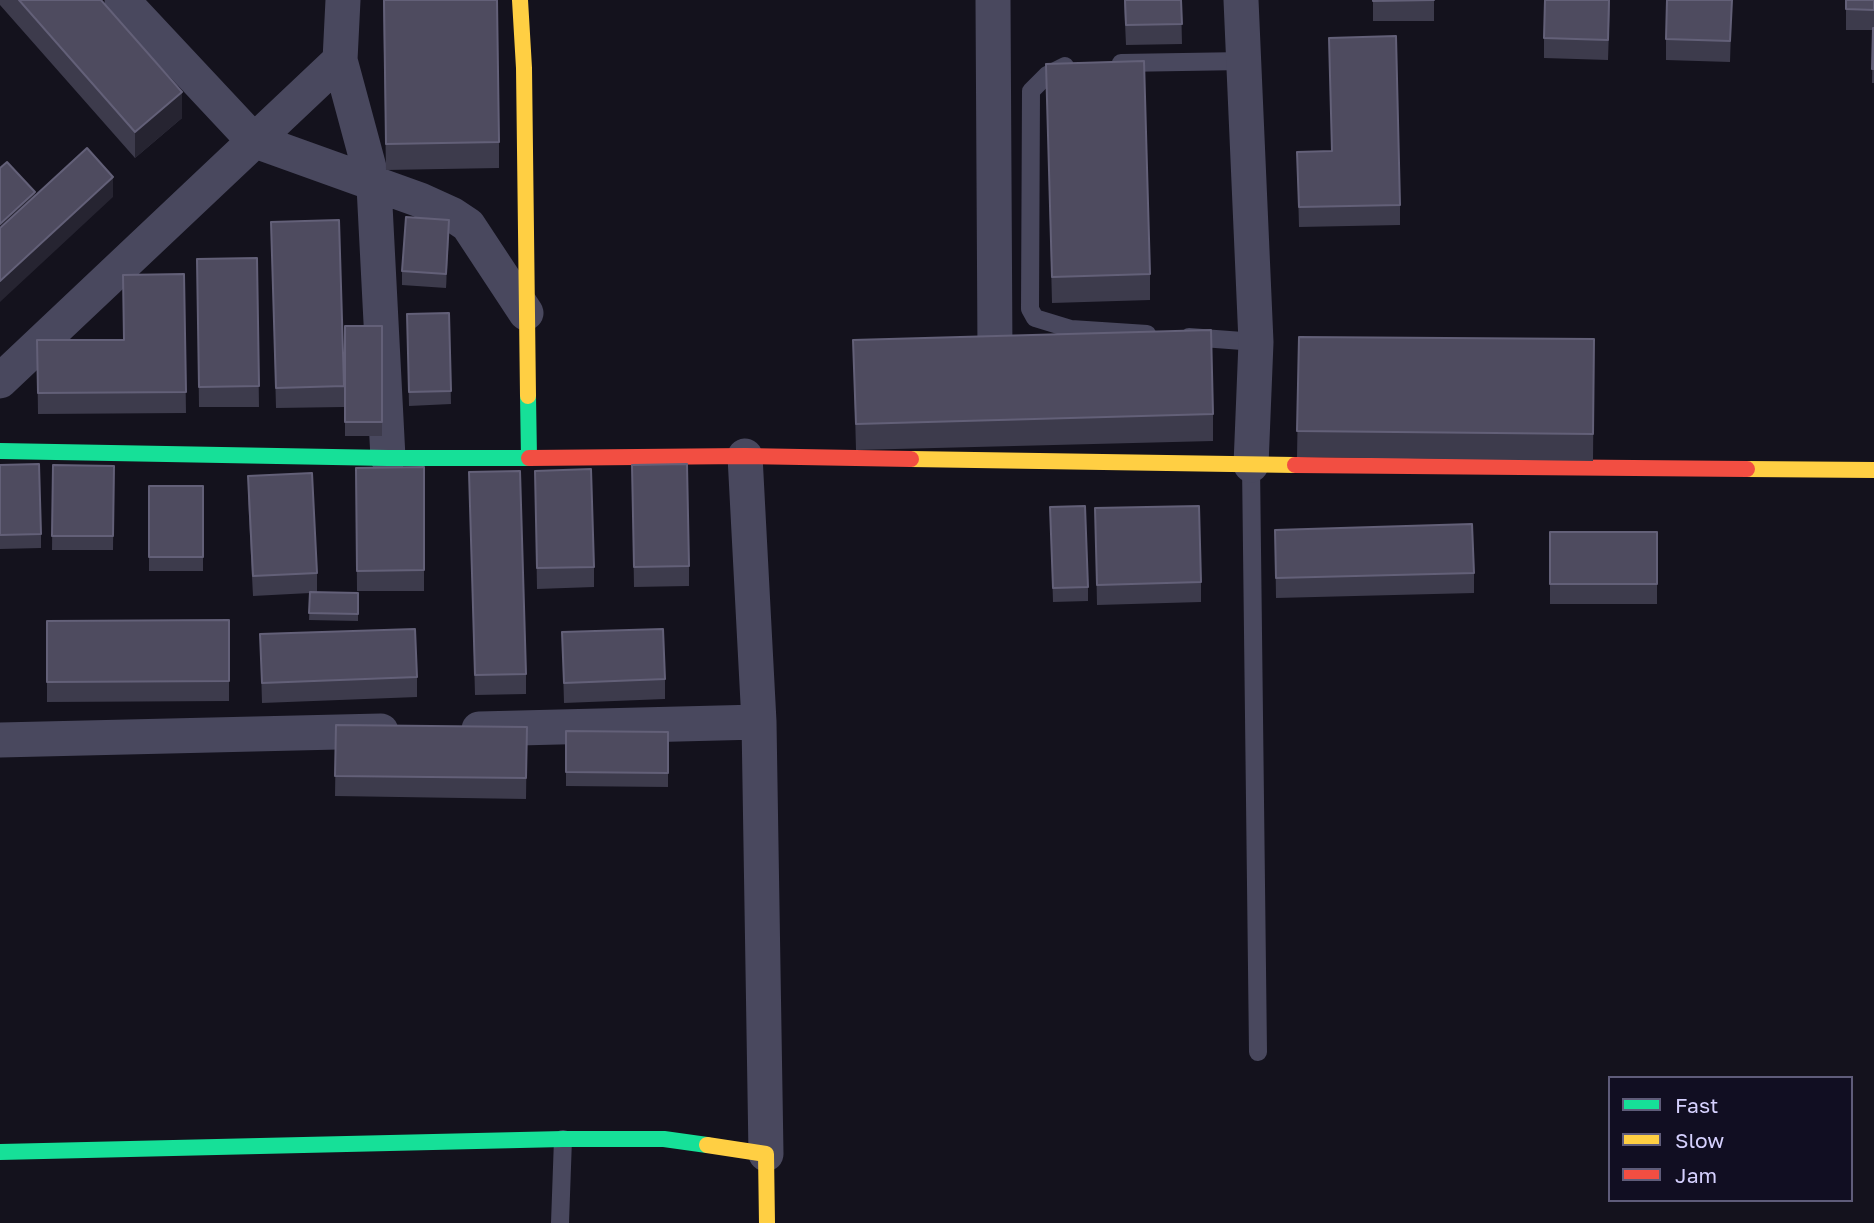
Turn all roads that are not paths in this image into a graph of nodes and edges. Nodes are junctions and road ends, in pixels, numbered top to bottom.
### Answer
1 (122, 0) edge
2 (343, 0) edge
3 (520, 0) edge
4 (993, 0) edge
5 (1241, 0) edge
6 (340, 60) junction
7 (1244, 61) junction
8 (1083, 64) edge
9 (1110, 64) edge
10 (253, 141) junction
11 (374, 186) junction
12 (526, 313) junction
13 (1256, 342) junction
14 (995, 354) edge
15 (0, 381) edge
16 (0, 451) edge
17 (745, 456) junction
18 (388, 458) junction
19 (529, 458) junction
20 (1251, 465) junction
21 (1874, 470) edge
22 (759, 722) junction
23 (0, 740) edge
24 (1258, 1052) dead end
25 (563, 1139) junction
26 (0, 1152) edge
27 (766, 1154) junction
28 (560, 1223) edge
29 (767, 1223) edge

1 - 10 street
2 - 6 street
3 - 12 street
4 - 14 street
5 - 7 street
6 - 10 street
6 - 11 street
7 - 9 lane
7 - 13 street
8 - 13 lane
10 - 11 street
10 - 15 street
11 - 12 street
11 - 18 street
12 - 19 street
13 - 20 street
16 - 18 street
17 - 19 street
17 - 20 street
17 - 22 street
18 - 19 street
20 - 21 street
20 - 24 lane
22 - 23 street
22 - 27 street
25 - 26 street
25 - 27 street
25 - 28 lane
27 - 29 street

